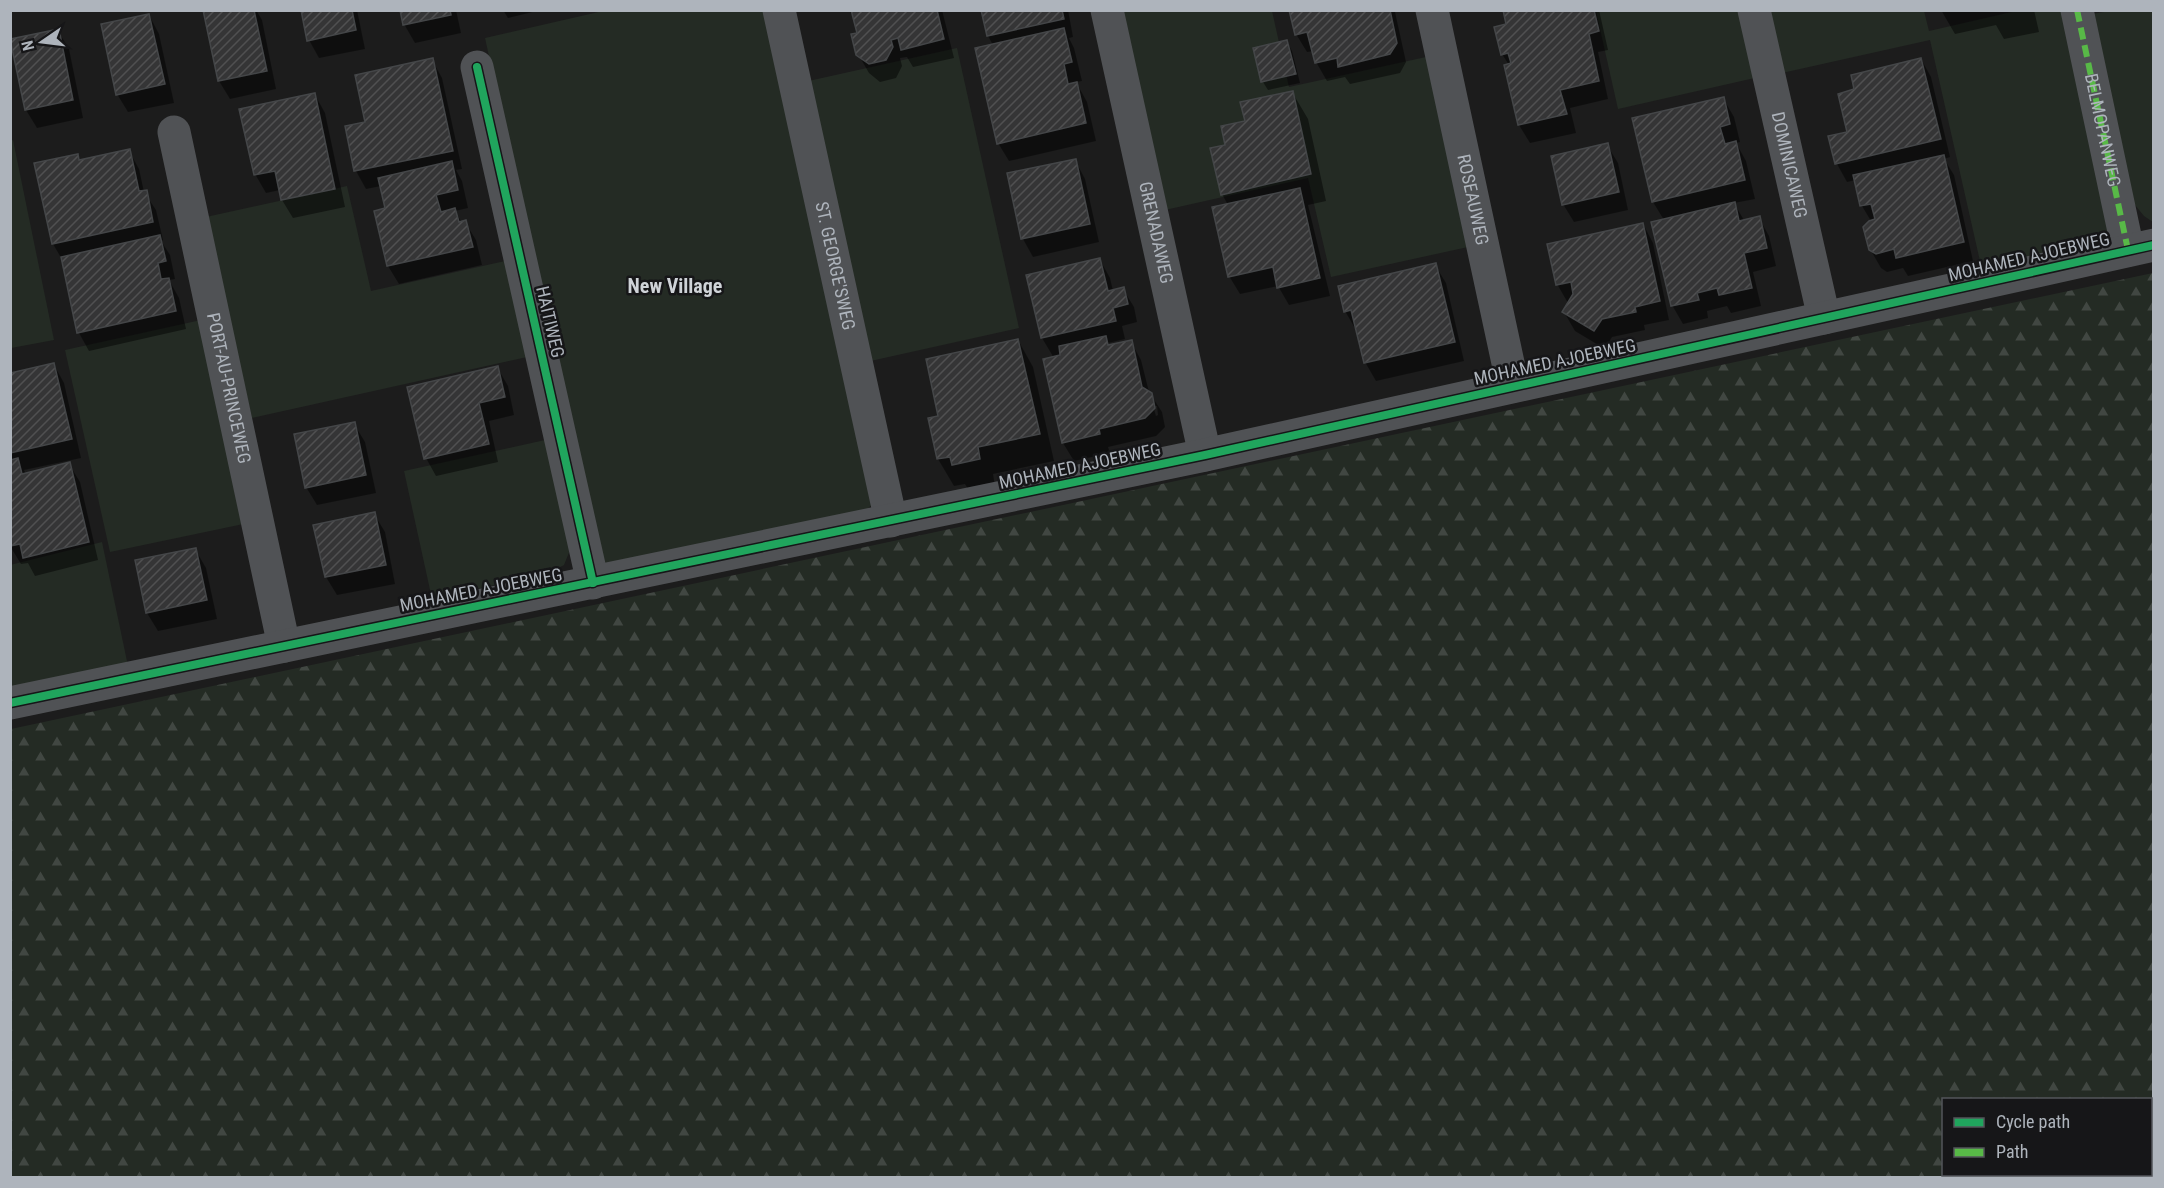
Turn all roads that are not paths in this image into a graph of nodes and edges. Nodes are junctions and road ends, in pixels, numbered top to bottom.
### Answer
1 (779, 10) edge
2 (1107, 10) edge
3 (1432, 10) edge
4 (1754, 10) edge
5 (2077, 10) edge
6 (477, 67) dead end
7 (174, 132) dead end
8 (2141, 247) edge
9 (1824, 318) junction
10 (1513, 386) junction
11 (1206, 455) junction
12 (891, 521) junction
13 (593, 583) junction
14 (284, 646) junction
15 (10, 703) edge

1 - 12 street, ST. GEORGE'SWEG
2 - 11 street, GRENADAWEG
3 - 10 street, ROSEAUWEG
4 - 9 street, DOMINICAWEG
5 - 8 street, BELMOPANWEG
6 - 13 street, HAITIWEG
7 - 14 street, PORT-AU-PRINCEWEG
8 - 9 street, MOHAMED AJOEBWEG
9 - 10 street, MOHAMED AJOEBWEG
10 - 11 street, MOHAMED AJOEBWEG
11 - 12 street, MOHAMED AJOEBWEG
12 - 13 street, MOHAMED AJOEBWEG
13 - 14 street, MOHAMED AJOEBWEG
14 - 15 street, MOHAMED AJOEBWEG

